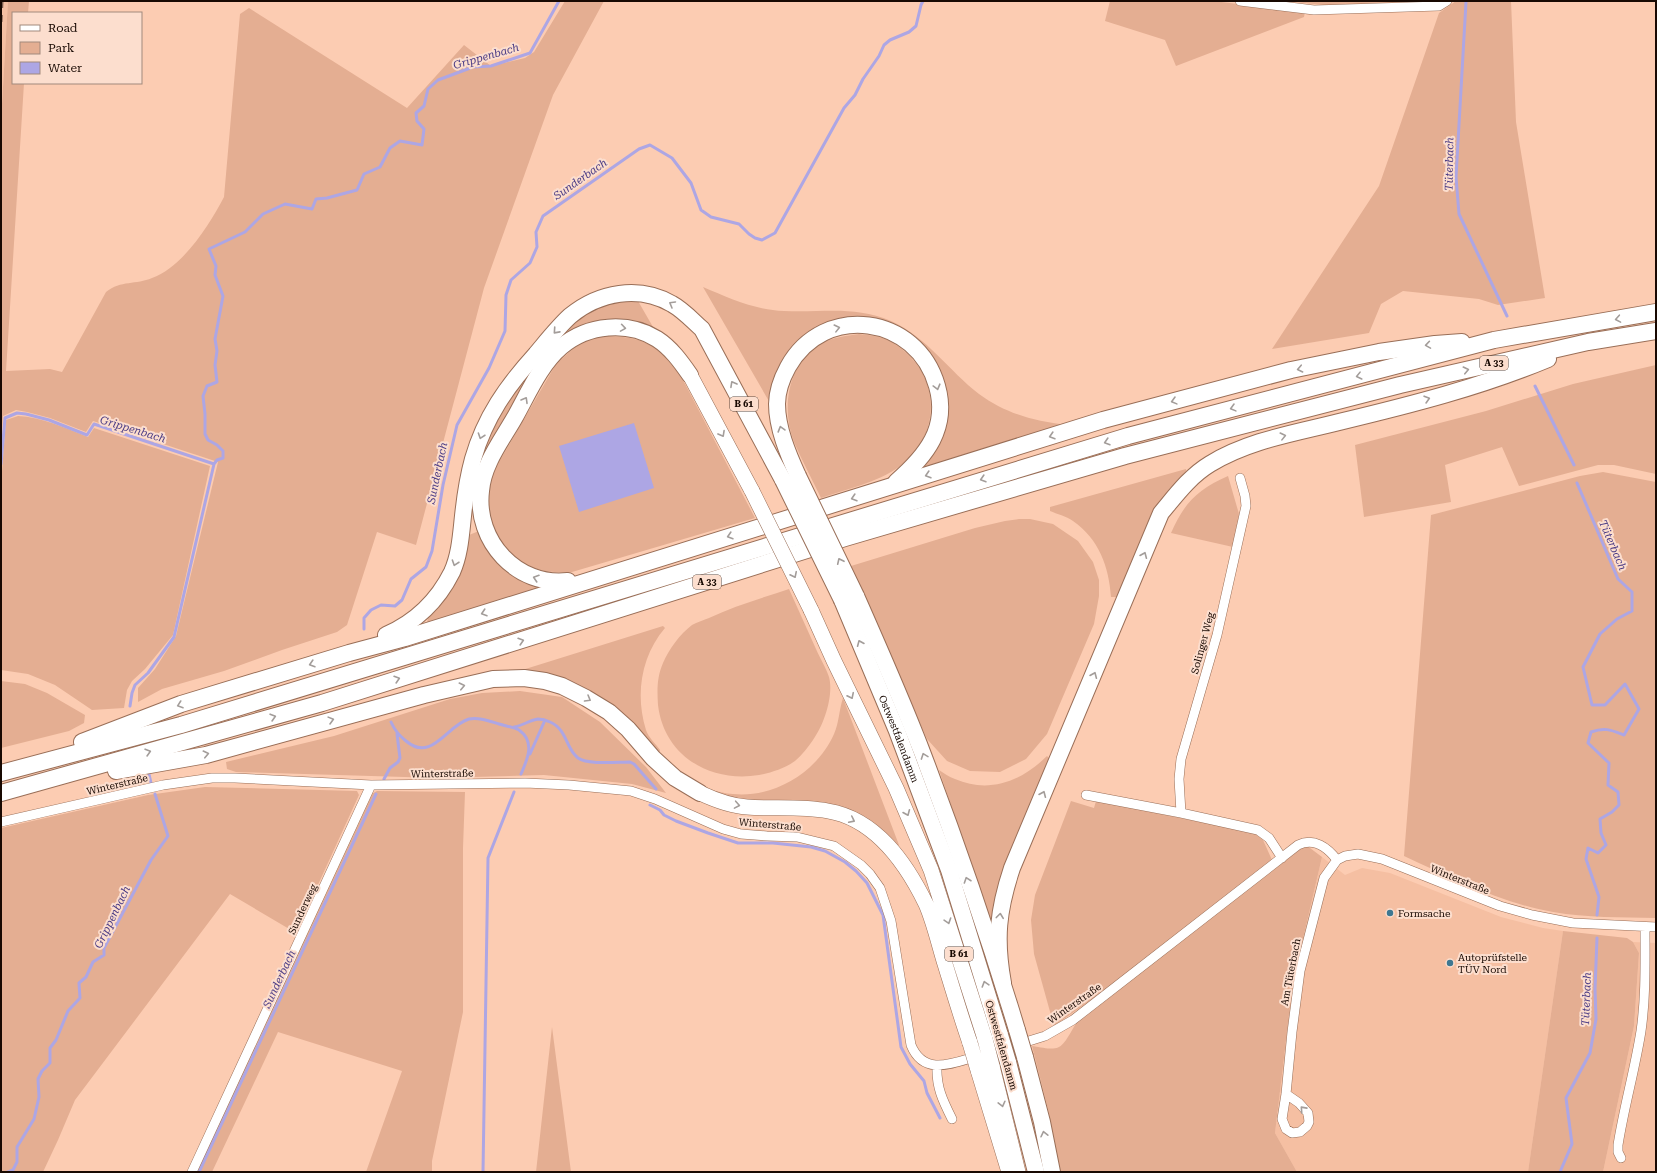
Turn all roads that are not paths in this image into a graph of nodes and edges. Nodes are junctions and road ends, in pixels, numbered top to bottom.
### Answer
1 (1240, 1) edge
2 (1447, 1) edge
3 (1656, 312) edge
4 (1656, 331) edge
5 (1494, 340) junction
6 (1588, 342) junction
7 (690, 375) joint
8 (791, 478) junction
9 (1240, 478) dead end
10 (891, 486) junction
11 (602, 576) junction
12 (849, 598) junction
13 (349, 653) junction
14 (8, 771) edge
15 (371, 785) junction
16 (8, 791) edge
17 (700, 793) joint
18 (1086, 795) dead end
19 (1181, 813) junction
20 (1, 822) edge
21 (1282, 858) junction
22 (1337, 860) junction
23 (1645, 927) junction
24 (1656, 927) edge
25 (1003, 983) junction
26 (937, 1066) junction
27 (985, 1068) junction
28 (1286, 1094) dead end
29 (952, 1119) dead end
30 (1621, 1158) dead end
31 (192, 1172) edge
32 (1009, 1172) edge
33 (1018, 1172) edge
34 (1036, 1172) edge
35 (1052, 1172) edge

1 - 2 street
3 -> 5 highway, A 33
4 - 6 highway, A 33
5 -> 10 highway
5 -> 14 highway, A 33
16 -> 6 highway, A 33
25 -> 6 highway
11 -> 7 highway
7 -> 27 highway, Ostwestfalendamm / B 61, bridge
8 -> 10 highway
12 -> 8 highway, bridge
8 -> 13 highway, B 61
9 - 19 street, Solinger Weg
10 -> 11 highway
11 -> 13 highway
25 -> 12 highway
34 -> 12 highway, Ostwestfalendamm / B 61, bridge
13 -> 14 highway
15 - 20 street, Winterstraße
15 - 26 street, Winterstraße
15 - 31 street, Sunderweg
16 -> 17 highway
17 -> 27 highway, bridge
18 - 19 street
19 - 21 street
21 - 22 street, Winterstraße
21 - 26 street, Winterstraße
22 - 23 street, Winterstraße
22 - 28 street, Am Tüterbach
23 - 24 street, Winterstraße
23 - 30 street
35 -> 25 highway, bridge
26 - 29 street
27 - 32 highway
27 -> 33 highway, Ostwestfalendamm / B 61

